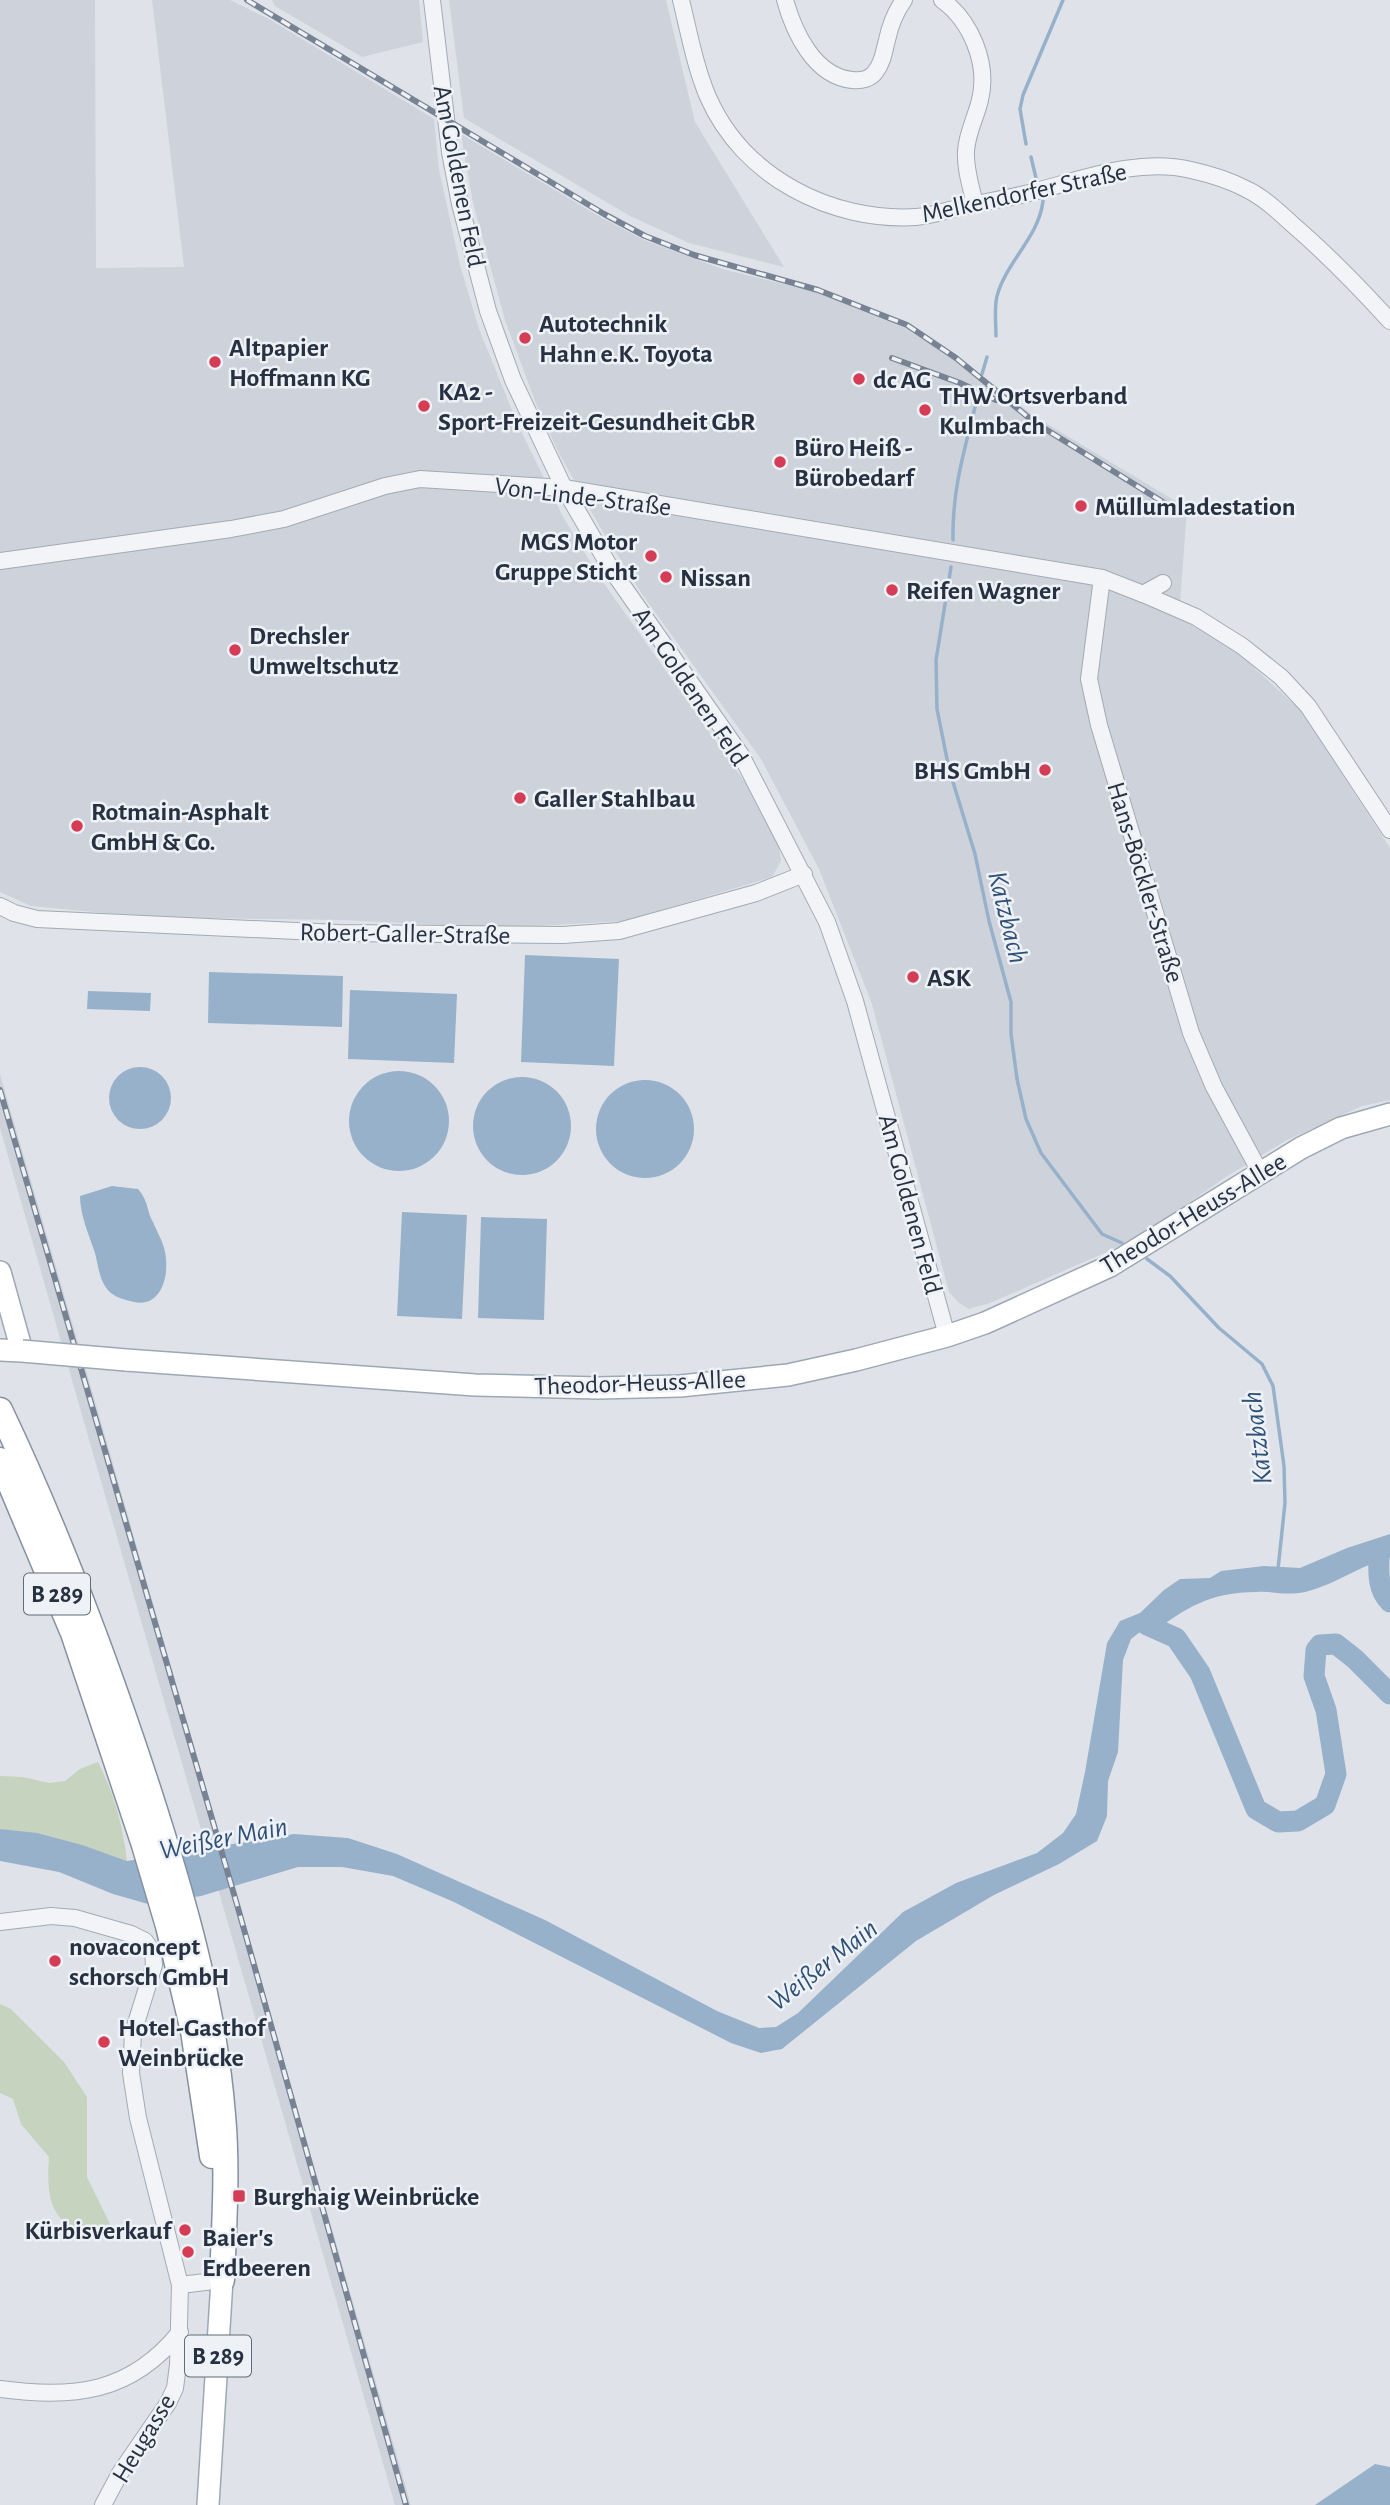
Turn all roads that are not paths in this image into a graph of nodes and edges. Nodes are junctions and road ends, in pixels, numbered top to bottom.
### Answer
1 (432, 0) edge
2 (681, 0) edge
3 (786, 0) edge
4 (904, 0) edge
5 (945, 1) edge
6 (975, 204) junction
7 (1390, 321) edge
8 (564, 488) junction
9 (0, 561) edge
10 (1102, 578) junction
11 (1163, 583) dead end
12 (1143, 594) junction
13 (1390, 830) edge
14 (804, 874) junction
15 (0, 906) edge
16 (1390, 1114) edge
17 (1260, 1172) junction
18 (0, 1272) edge
19 (947, 1336) junction
20 (0, 1350) edge
21 (22, 1351) junction
22 (0, 1410) edge
23 (0, 1460) edge
24 (26, 1492) junction
25 (0, 1922) edge
26 (222, 2280) junction
27 (180, 2285) junction
28 (180, 2332) junction
29 (0, 2389) edge
30 (103, 2505) edge
31 (208, 2505) edge

1 - 8 street, Am Goldenen Feld
2 - 6 street, Melkendorfer Straße
3 - 4 street
5 - 6 street
6 - 7 street, Melkendorfer Straße
8 - 9 street, Von-Linde-Straße
8 - 10 street, Von-Linde-Straße
8 - 14 street, Am Goldenen Feld
10 - 12 street, Von-Linde-Straße
10 - 17 street, Hans-Böckler-Straße
11 - 12 street
12 - 13 street, Von-Linde-Straße
14 - 15 street, Robert-Galler-Straße
14 - 19 street, Am Goldenen Feld
16 - 17 main road, Theodor-Heuss-Allee
17 - 19 main road, Theodor-Heuss-Allee
18 - 21 main road
19 - 21 main road, Theodor-Heuss-Allee, bridge
20 - 21 main road, Theodor-Heuss-Allee
22 - 24 highway, B 289
23 - 24 highway, B 289
24 - 26 highway, B 289
25 - 27 street, Heugasse
26 - 27 street
26 - 31 main road, B 289
27 - 28 street, Heugasse
28 - 29 street
28 - 30 street, Heugasse

